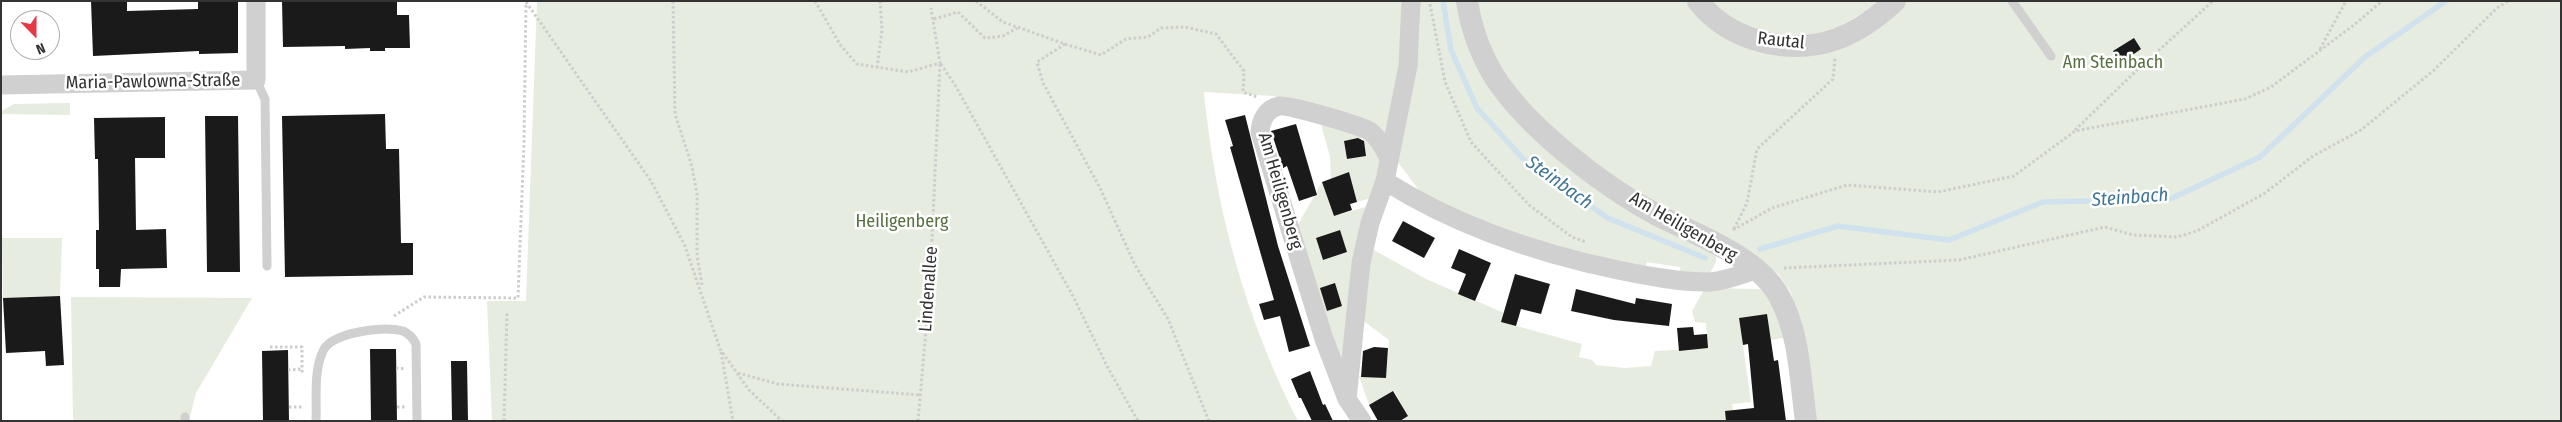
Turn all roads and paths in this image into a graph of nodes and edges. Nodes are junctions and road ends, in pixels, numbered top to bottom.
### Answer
1 (256, 1) edge
2 (673, 1) edge
3 (815, 1) edge
4 (880, 1) edge
5 (976, 1) edge
6 (1411, 1) edge
7 (1430, 1) edge
8 (1467, 1) edge
9 (1698, 1) edge
10 (1895, 1) edge
11 (2012, 1) edge
12 (2214, 1) edge
13 (2346, 1) edge
14 (2382, 1) edge
15 (2508, 1) edge
16 (526, 2) edge
17 (931, 8) dead end
18 (934, 20) junction
19 (1018, 28) junction
20 (1837, 39) junction
21 (1064, 44) junction
22 (2319, 51) junction
23 (2052, 56) dead end
24 (940, 64) junction
25 (877, 68) junction
26 (256, 80) junction
27 (1, 85) edge
28 (1279, 106) junction
29 (2075, 130) junction
30 (1388, 157) junction
31 (1385, 181) junction
32 (1727, 239) junction
33 (1589, 244) dead end
34 (267, 266) dead end
35 (1756, 270) junction
36 (702, 290) junction
37 (507, 312) dead end
38 (382, 330) junction
39 (270, 347) dead end
40 (720, 348) junction
41 (288, 370) dead end
42 (302, 370) junction
43 (737, 373) junction
44 (302, 382) dead end
45 (920, 395) junction
46 (303, 399) dead end
47 (1347, 399) junction
48 (303, 414) dead end
49 (316, 421) edge
50 (417, 421) edge
51 (504, 421) edge
52 (733, 421) edge
53 (782, 421) edge
54 (918, 421) edge
55 (1138, 421) edge
56 (1209, 421) edge
57 (1362, 421) edge
58 (1806, 421) edge

1 - 26 street, Maria-Pawlowna-Straße
2 - 36 path
3 - 25 path
4 - 25 path
5 - 19 path
6 - 30 street
7 - 33 path
8 - 32 street, Am Heiligenberg
9 - 20 street, Rautal
10 - 20 street, Rautal
11 - 23 lane
12 - 29 path
13 - 22 path
14 - 22 path
15 - 35 path
16 - 36 path
16 - 38 path
17 - 18 path, Lindenallee
18 - 19 path
18 - 24 path, Lindenallee
19 - 21 path
20 - 32 path
21 - 28 path
21 - 56 path
22 - 29 path
24 - 25 path
24 - 45 path, Lindenallee
24 - 55 path
26 - 27 street, Maria-Pawlowna-Straße
26 - 34 lane
28 - 30 street, Am Heiligenberg
28 - 47 street, Am Heiligenberg
29 - 32 path
30 - 31 street
31 - 35 street, Am Heiligenberg
31 - 47 street
32 - 35 street, Am Heiligenberg
35 - 58 street, Am Heiligenberg
36 - 40 path
37 - 51 path
38 - 49 lane
38 - 50 lane
39 - 42 path
40 - 43 path
40 - 52 path
41 - 42 path
42 - 44 path
43 - 45 path
43 - 53 path
45 - 54 path, Lindenallee
46 - 48 path
47 - 57 street, Am Heiligenberg

